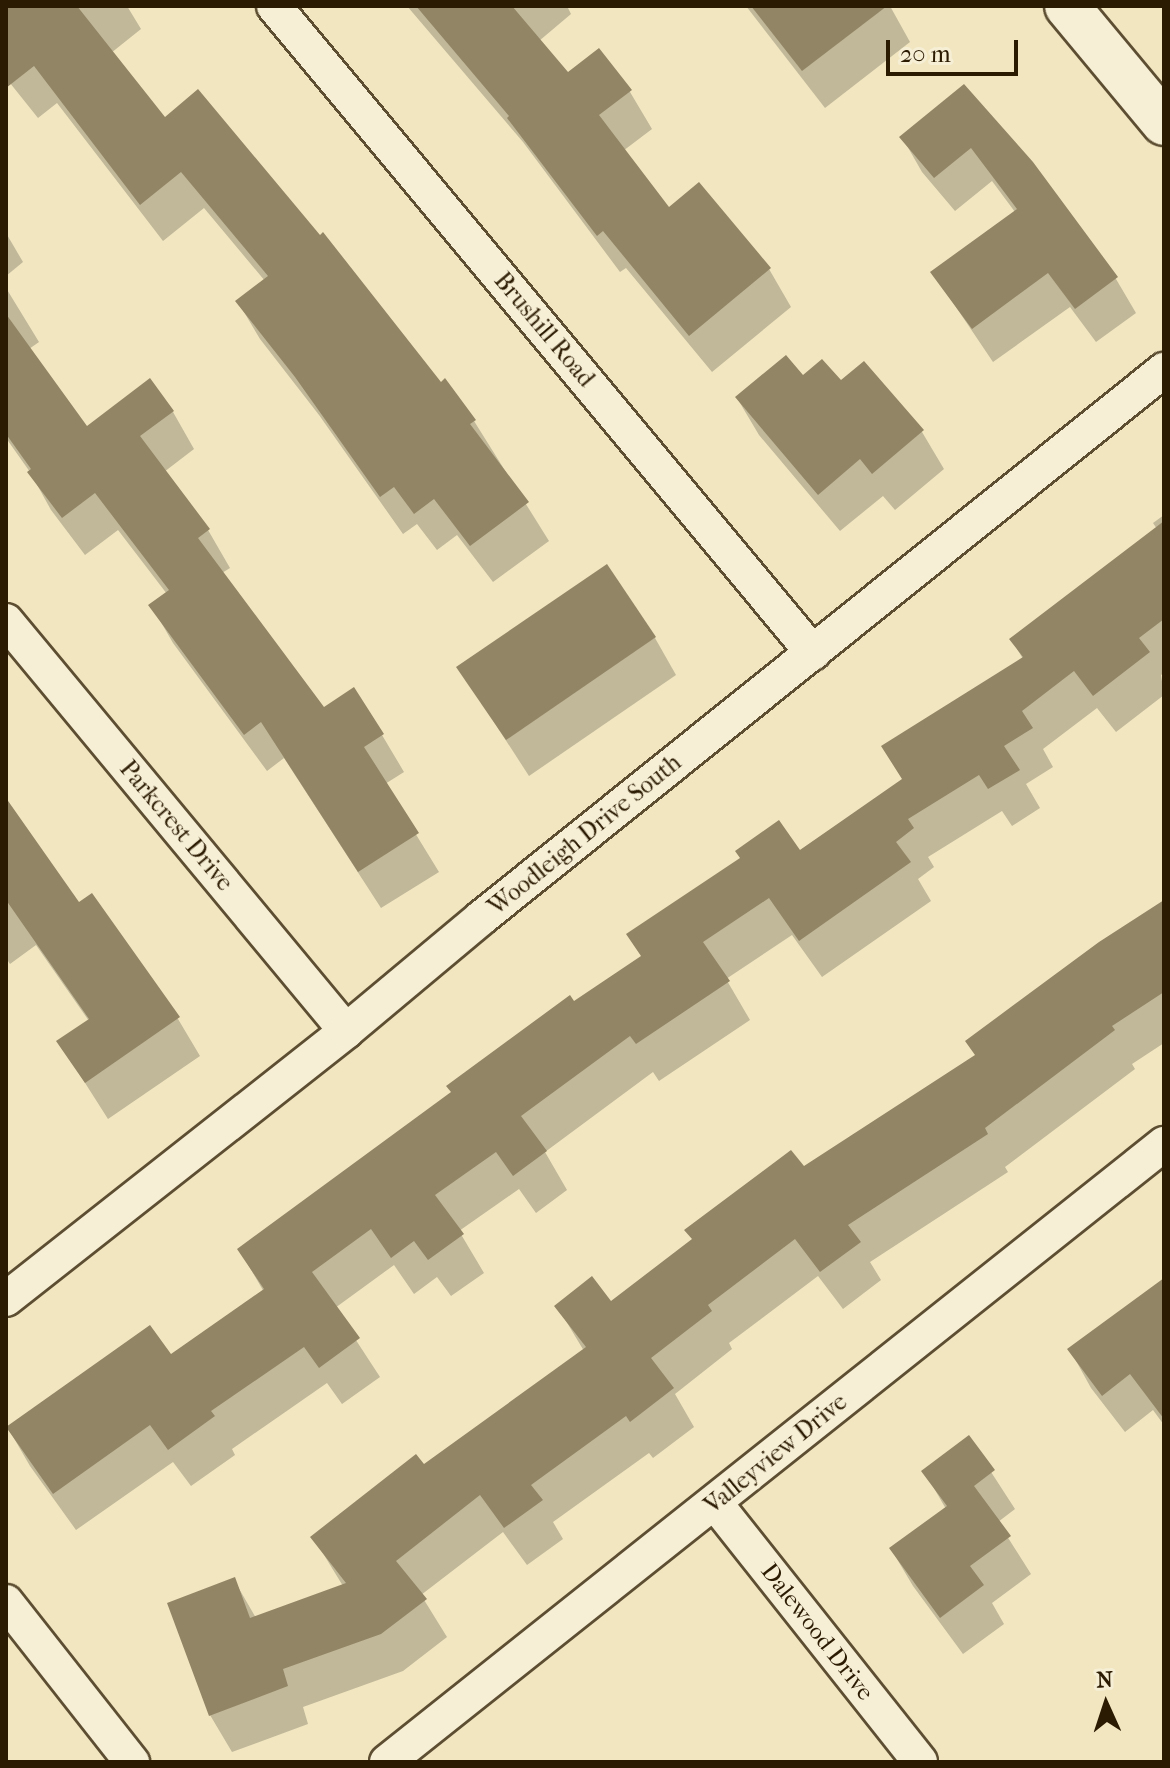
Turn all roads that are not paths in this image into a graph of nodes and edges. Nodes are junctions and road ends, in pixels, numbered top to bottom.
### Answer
1 (274, 6) edge
2 (1067, 6) edge
3 (1164, 123) edge
4 (1164, 370) edge
5 (6, 621) edge
6 (813, 653) junction
7 (346, 1031) junction
8 (1164, 1144) edge
9 (6, 1299) edge
10 (715, 1503) junction
11 (6, 1602) edge
12 (132, 1762) edge
13 (387, 1762) edge
14 (920, 1762) edge

1 - 6 street, Brushill Road
2 - 3 street
4 - 6 street, Woodleigh Drive South
5 - 7 street, Parkcrest Drive
6 - 7 street, Woodleigh Drive South
7 - 9 street, Woodleigh Drive South
8 - 10 street, Valleyview Drive
10 - 13 street, Valleyview Drive
10 - 14 street, Dalewood Drive
11 - 12 street

